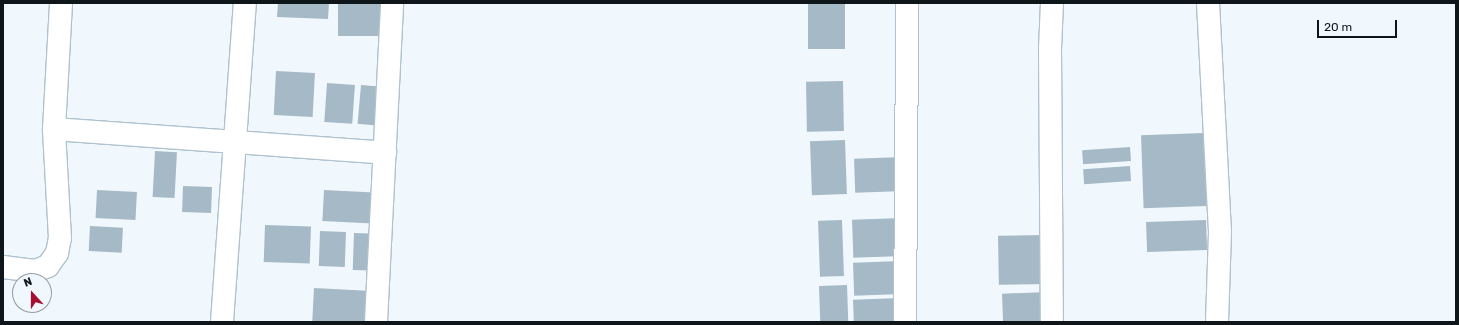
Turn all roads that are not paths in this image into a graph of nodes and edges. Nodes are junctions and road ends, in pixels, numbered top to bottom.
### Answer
1 (61, 3) edge
2 (245, 3) edge
3 (392, 3) edge
4 (907, 3) edge
5 (1052, 3) edge
6 (1208, 3) edge
7 (54, 129) junction
8 (234, 141) junction
9 (385, 153) junction
10 (3, 267) edge
11 (222, 322) edge
12 (376, 322) edge
13 (905, 322) edge
14 (1052, 322) edge
15 (1217, 322) edge

1 - 7 street
2 - 8 street
3 - 9 street
4 - 13 street
5 - 14 street
6 - 15 street
7 - 8 street
7 - 10 street
8 - 9 street
8 - 11 street
9 - 12 street

